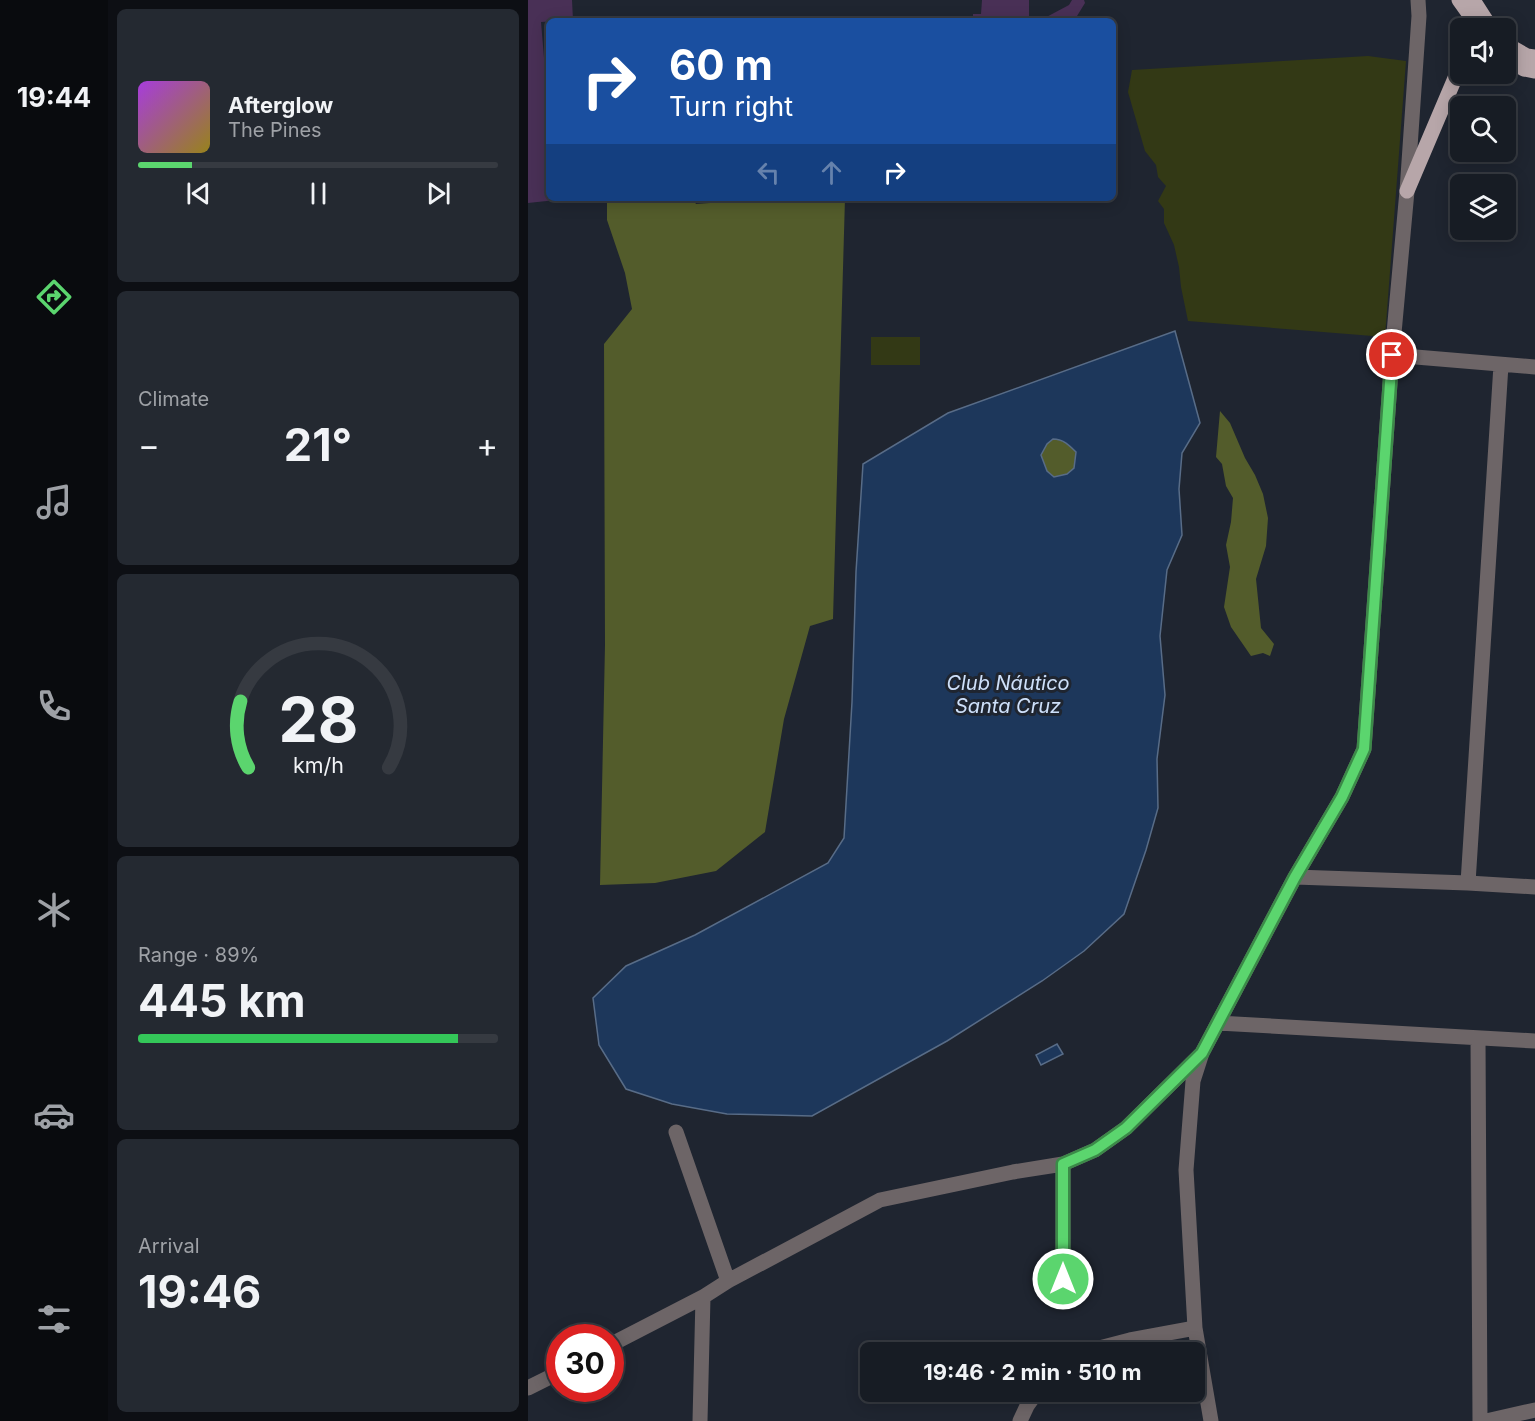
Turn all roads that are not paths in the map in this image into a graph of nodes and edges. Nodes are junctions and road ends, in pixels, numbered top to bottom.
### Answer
1 (1418, 0) edge
2 (1465, 3) edge
3 (1467, 18) edge
4 (1473, 18) edge
5 (1481, 18) edge
6 (1516, 50) edge
7 (1535, 57) edge
8 (1516, 64) edge
9 (1535, 71) edge
10 (1452, 84) edge
11 (1407, 191) junction
12 (1392, 355) junction
13 (1502, 365) junction
14 (1535, 367) edge
15 (1295, 877) junction
16 (1468, 883) junction
17 (1535, 888) edge
18 (1218, 1023) junction
19 (1478, 1038) junction
20 (1535, 1041) edge
21 (1202, 1053) junction
22 (676, 1132) dead end
23 (1063, 1164) junction
24 (728, 1281) junction
25 (703, 1297) junction
26 (1063, 1300) dead end
27 (1195, 1328) junction
28 (624, 1338) edge
29 (1126, 1342) edge
30 (546, 1379) edge
31 (528, 1388) edge
32 (1030, 1402) edge
33 (1535, 1410) edge
34 (700, 1421) edge
35 (1020, 1421) edge
36 (1211, 1421) edge
37 (1480, 1421) edge
38 (1486, 1421) edge

1 - 11 street
2 - 3 main road
2 - 4 main road
2 - 5 main road
6 - 7 main road
8 - 9 main road
10 - 11 main road
11 - 12 street
12 - 13 street
12 - 15 street
13 - 14 street
13 - 16 street
15 - 16 street
15 - 18 street
16 - 17 street
18 - 19 street
18 - 21 street
19 - 20 street
19 - 37 street
21 - 23 street
21 - 27 street
22 - 24 street
23 - 24 street
23 - 26 street
24 - 25 street
25 - 28 street
25 - 34 street
27 - 29 street
27 - 36 street
30 - 31 street
32 - 35 street
33 - 38 street

